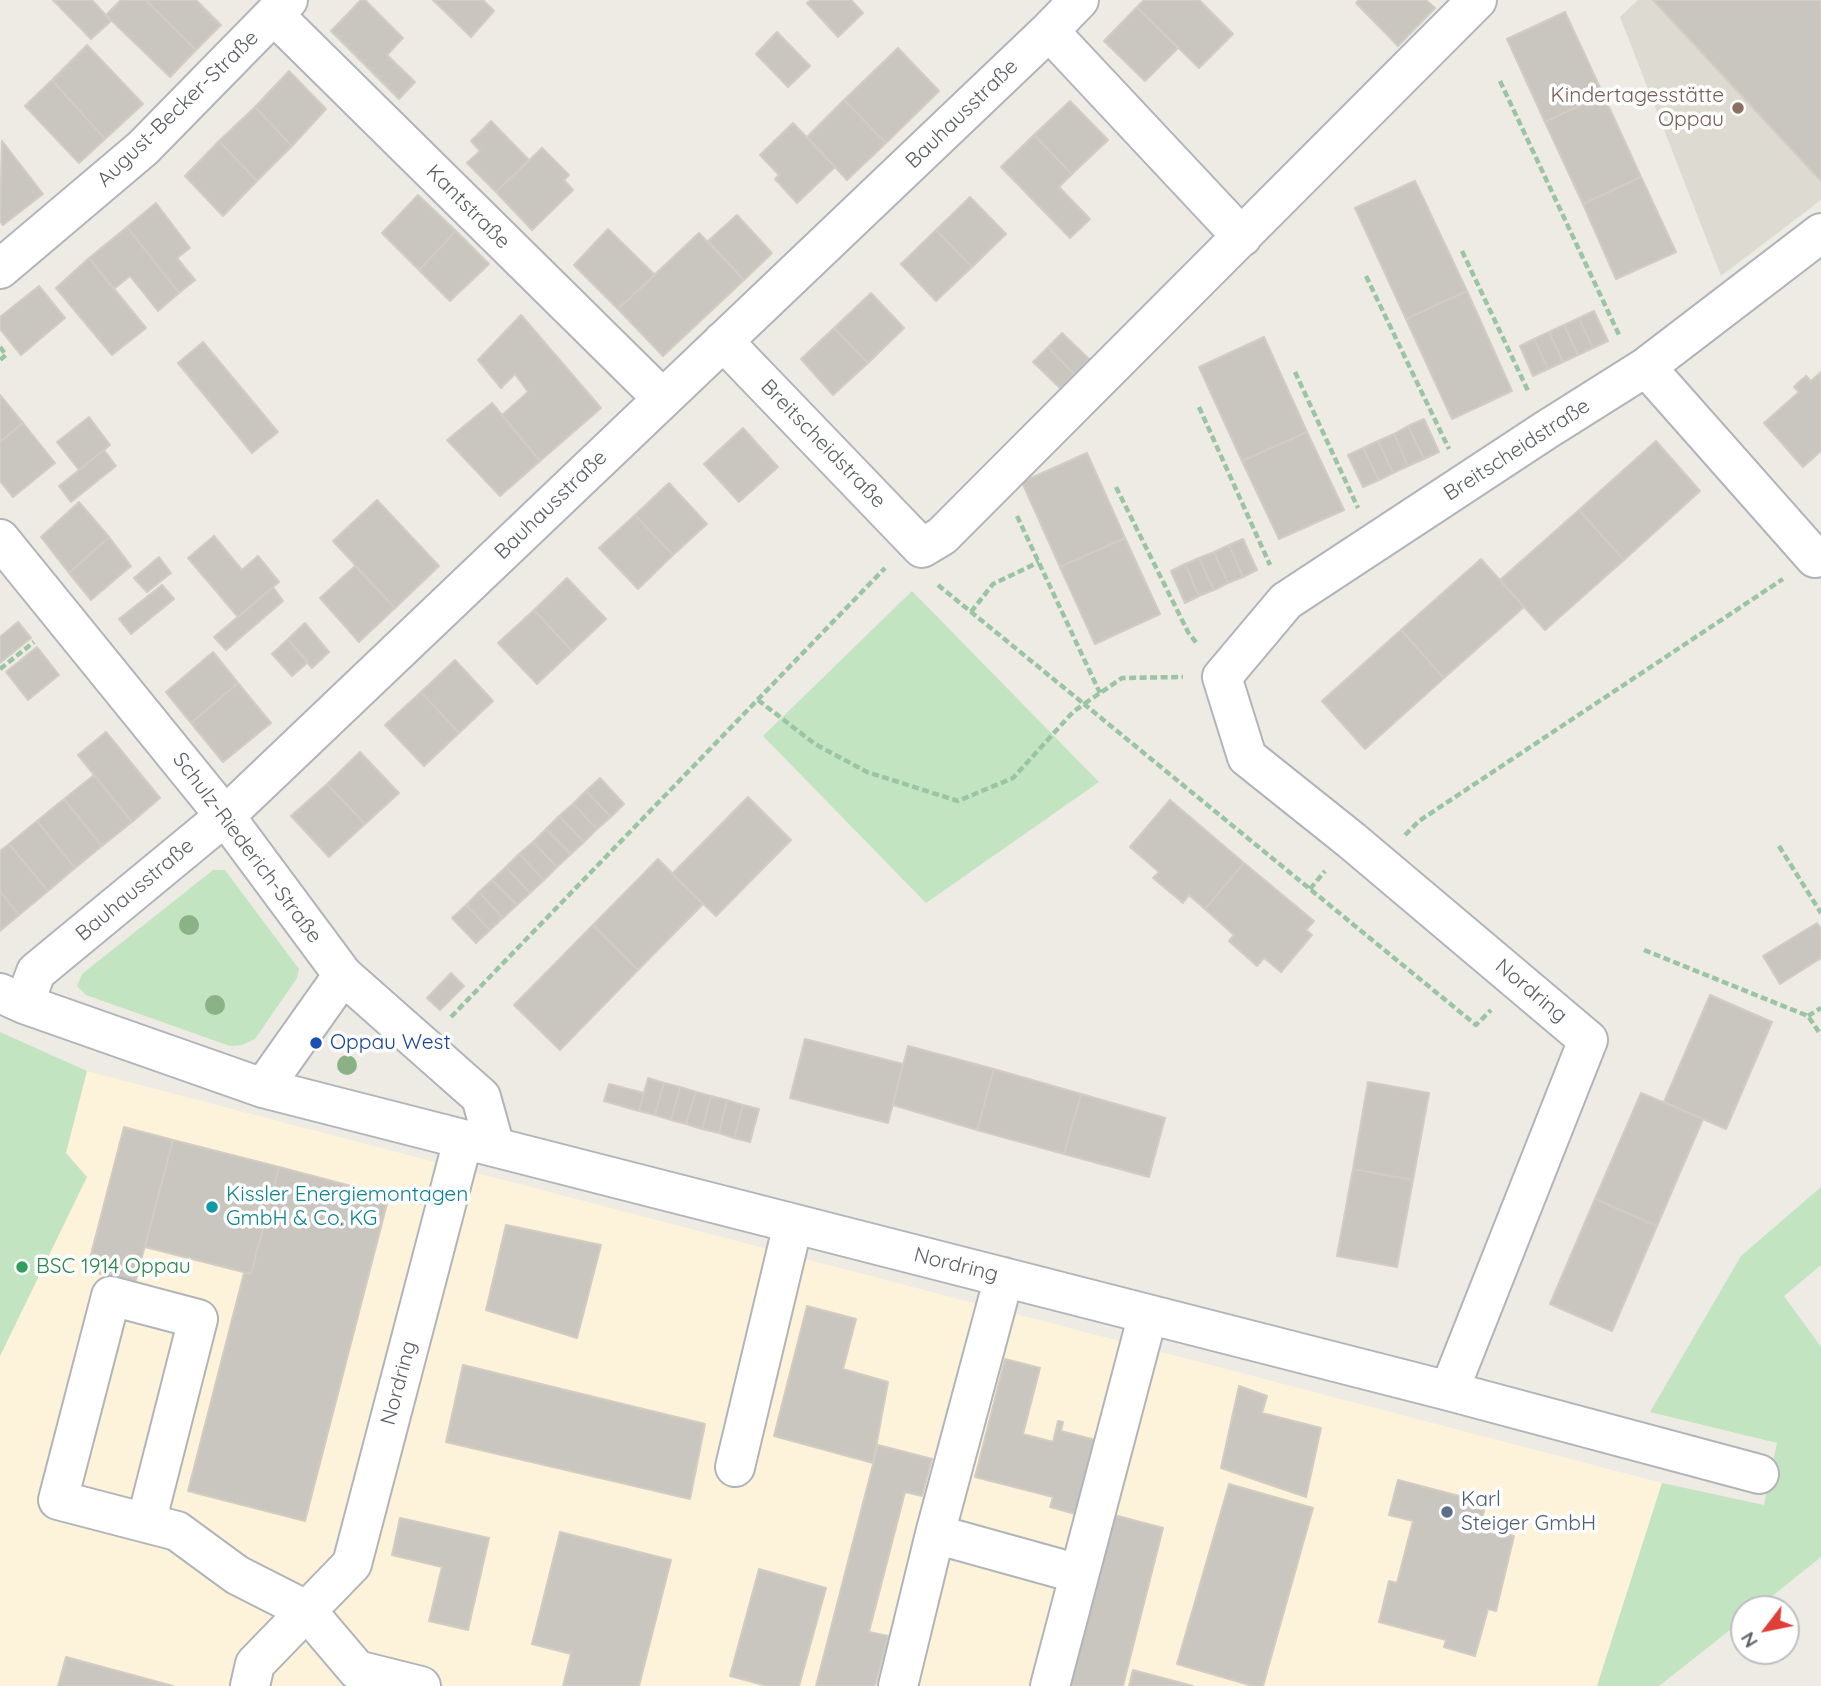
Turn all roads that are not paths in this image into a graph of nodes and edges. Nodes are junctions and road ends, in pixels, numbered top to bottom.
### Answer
1 (1079, 0) edge
2 (1477, 0) edge
3 (281, 8) edge
4 (1049, 31) junction
5 (1821, 233) edge
6 (1242, 237) junction
7 (0, 269) edge
8 (723, 341) junction
9 (1641, 370) junction
10 (663, 399) junction
11 (0, 539) edge
12 (1815, 558) road end
13 (1222, 677) joint
14 (225, 816) junction
15 (343, 975) junction
16 (12, 998) edge
17 (263, 1088) junction
18 (479, 1144) junction
19 (793, 1224) junction
20 (1004, 1277) junction
21 (1148, 1314) junction
22 (1450, 1391) junction
23 (735, 1468) dead end
24 (1759, 1474) dead end
25 (146, 1523) junction
26 (935, 1534) junction
27 (1079, 1574) junction
28 (306, 1610) junction
29 (250, 1686) edge
30 (421, 1686) edge
31 (898, 1686) edge
32 (1050, 1686) edge

1 - 4 street, Bauhausstraße
2 - 6 street
3 - 7 street, August-Becker-Straße
3 - 10 street, Kantstraße
4 - 6 street
4 - 8 street, Bauhausstraße
5 - 9 street, Breitscheidstraße
6 - 8 street, Breitscheidstraße
8 - 10 street, Bauhausstraße
9 - 12 street
9 - 13 street, Breitscheidstraße
10 - 14 street, Bauhausstraße
11 - 14 street, Schulz-Riederich-Straße
13 - 22 street, Nordring
14 - 15 street, Schulz-Riederich-Straße
14 - 16 street, Bauhausstraße
15 - 17 street
15 - 18 street, Schulz-Riederich-Straße
16 - 17 street, Nordring
17 - 18 street, Nordring
18 - 19 street, Nordring
18 - 28 street, Nordring
19 - 20 street, Nordring
19 - 23 street
20 - 21 street, Nordring
20 - 26 street
21 - 22 street, Nordring
21 - 27 street
22 - 24 street, Nordring
25 - 25 street
25 - 28 street
26 - 27 street
26 - 31 street
27 - 32 street
28 - 29 street, Nordring
28 - 30 street

